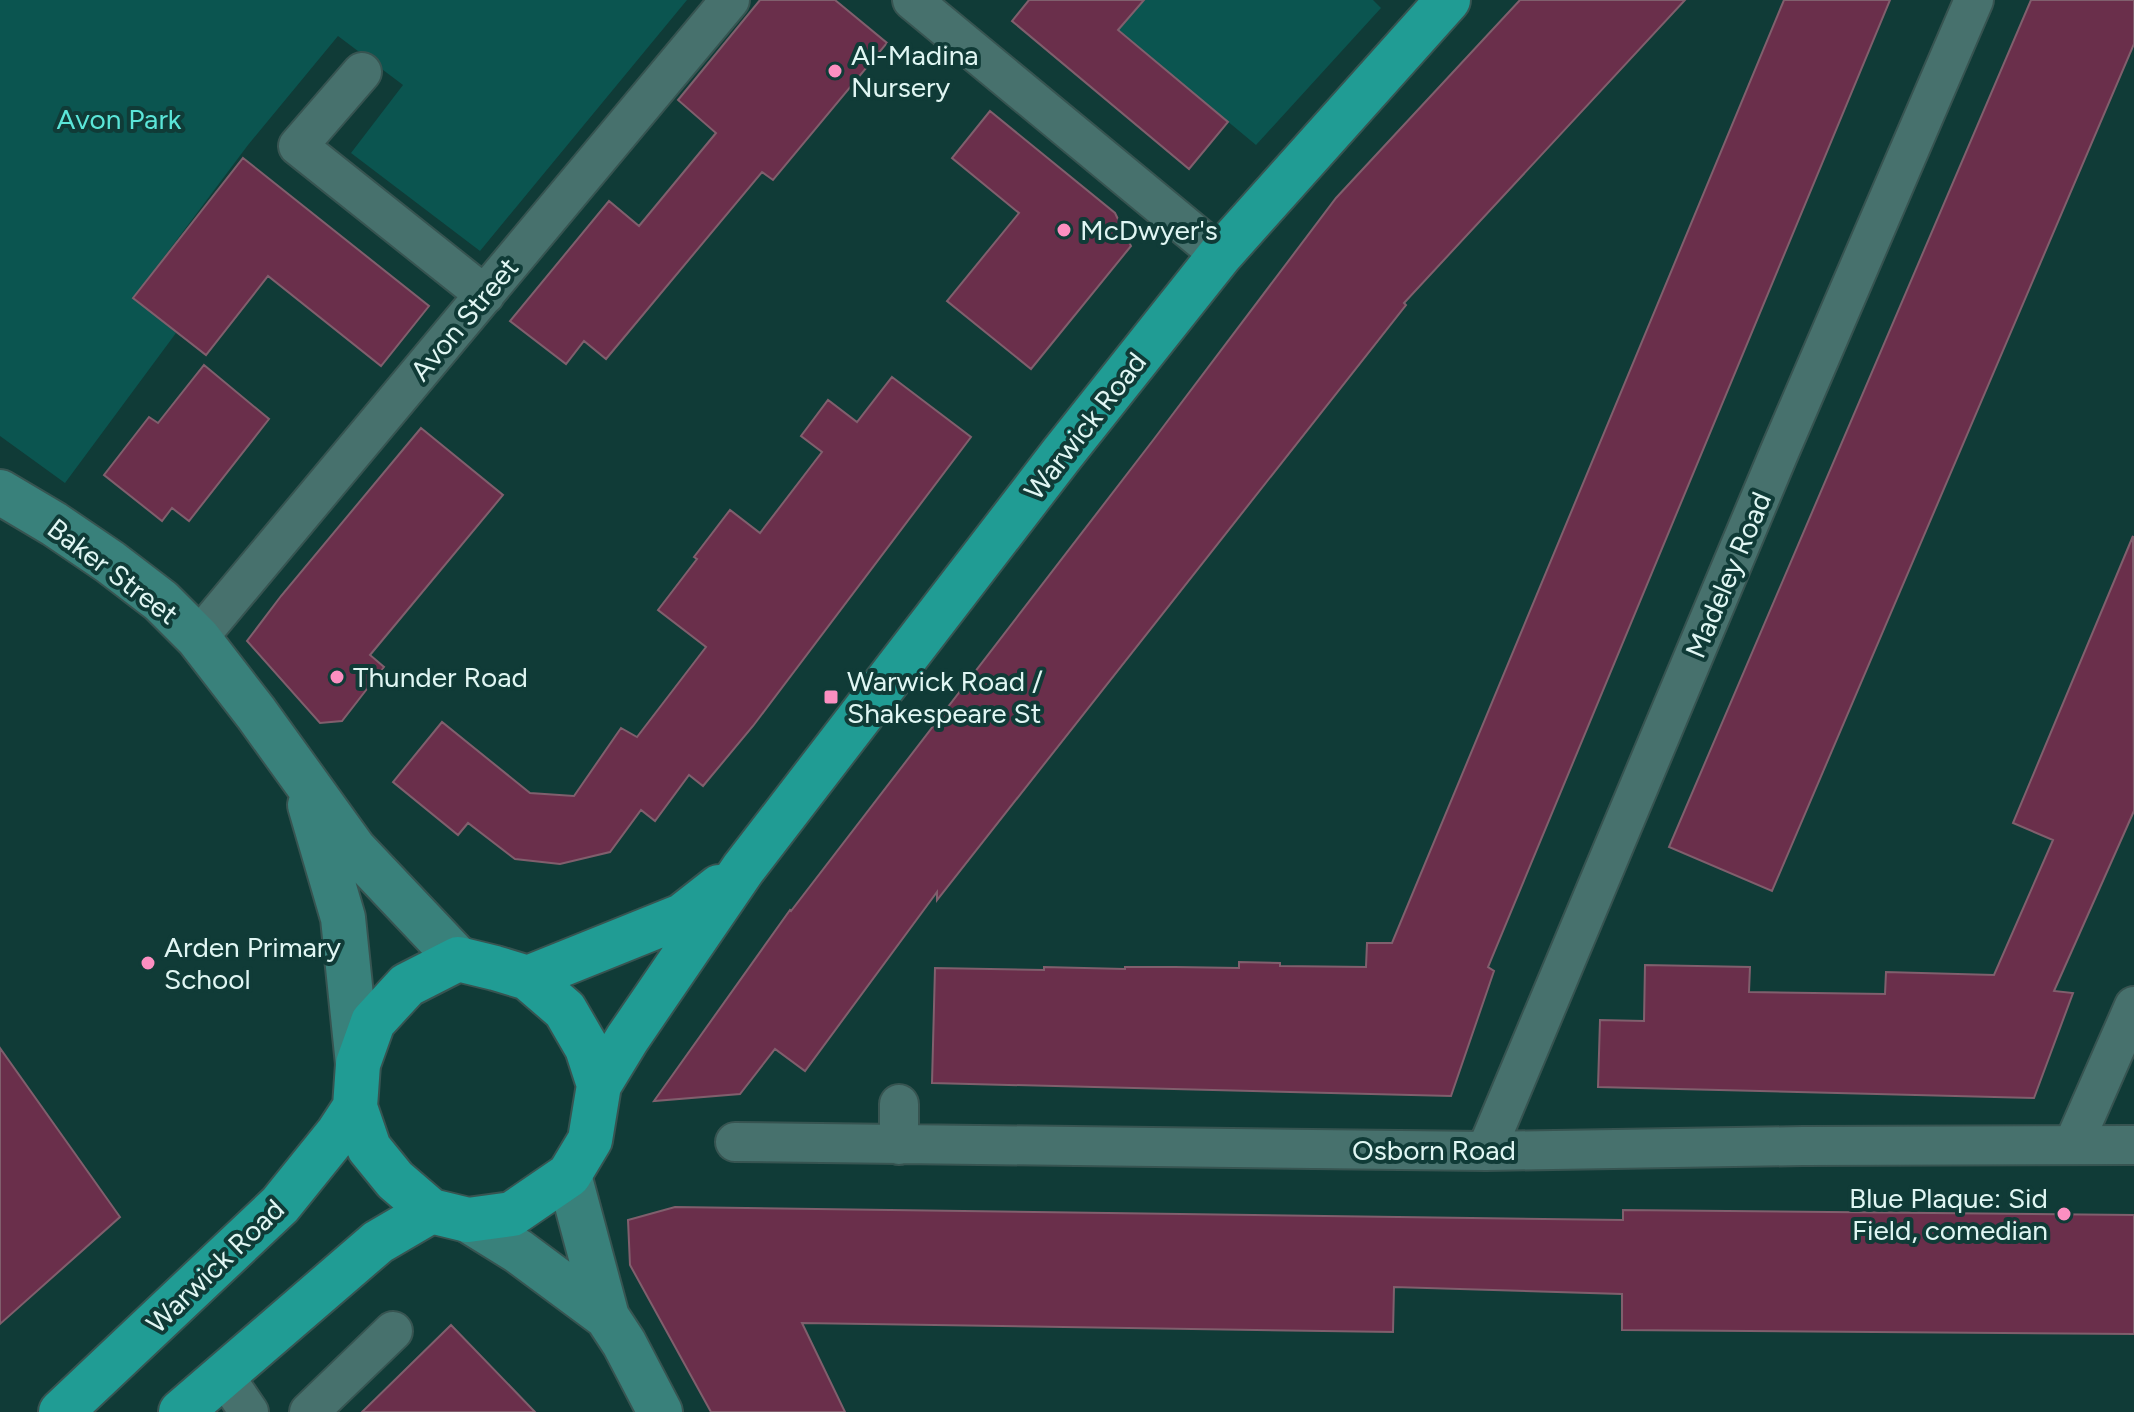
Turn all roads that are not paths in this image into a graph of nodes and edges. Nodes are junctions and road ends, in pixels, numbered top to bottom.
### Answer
1 (730, 0) edge
2 (912, 0) edge
3 (1448, 0) edge
4 (1974, 0) edge
5 (362, 72) dead end
6 (1220, 255) junction
7 (485, 295) junction
8 (0, 492) edge
9 (198, 638) junction
10 (301, 776) junction
11 (743, 869) junction
12 (458, 959) junction
13 (528, 978) junction
14 (2134, 1006) edge
15 (358, 1064) junction
16 (599, 1085) junction
17 (899, 1104) dead end
18 (355, 1107) junction
19 (735, 1142) dead end
20 (899, 1145) junction
21 (2073, 1145) junction
22 (2134, 1145) edge
23 (1486, 1151) junction
24 (569, 1175) junction
25 (449, 1216) junction
26 (607, 1317) junction
27 (393, 1331) dead end
28 (223, 1374) junction
29 (61, 1412) edge
30 (181, 1412) edge
31 (249, 1412) edge
32 (309, 1412) edge
33 (660, 1412) edge

1 - 7 street, Avon Street
2 - 6 street
3 - 6 highway, Warwick Road
4 - 23 street, Madeley Road
5 - 7 street
6 - 11 highway, Warwick Road
7 - 9 street, Avon Street
8 - 9 main road, Baker Street
9 - 10 main road, Baker Street
10 - 12 main road, Baker Street
10 - 15 main road, Baker Street
11 - 13 highway, Warwick Road
11 - 16 highway, Warwick Road
12 - 13 highway
12 - 15 highway
13 - 16 highway
14 - 21 street
15 - 18 highway
16 - 24 highway
17 - 20 street
18 - 25 highway
18 - 29 highway, Warwick Road
19 - 20 street, Osborn Road
20 - 23 street, Osborn Road
21 - 22 street, Osborn Road
21 - 23 street, Osborn Road
24 - 25 highway
24 - 26 main road
25 - 26 main road
25 - 28 highway
26 - 33 main road
27 - 32 street
28 - 30 highway
28 - 31 street

